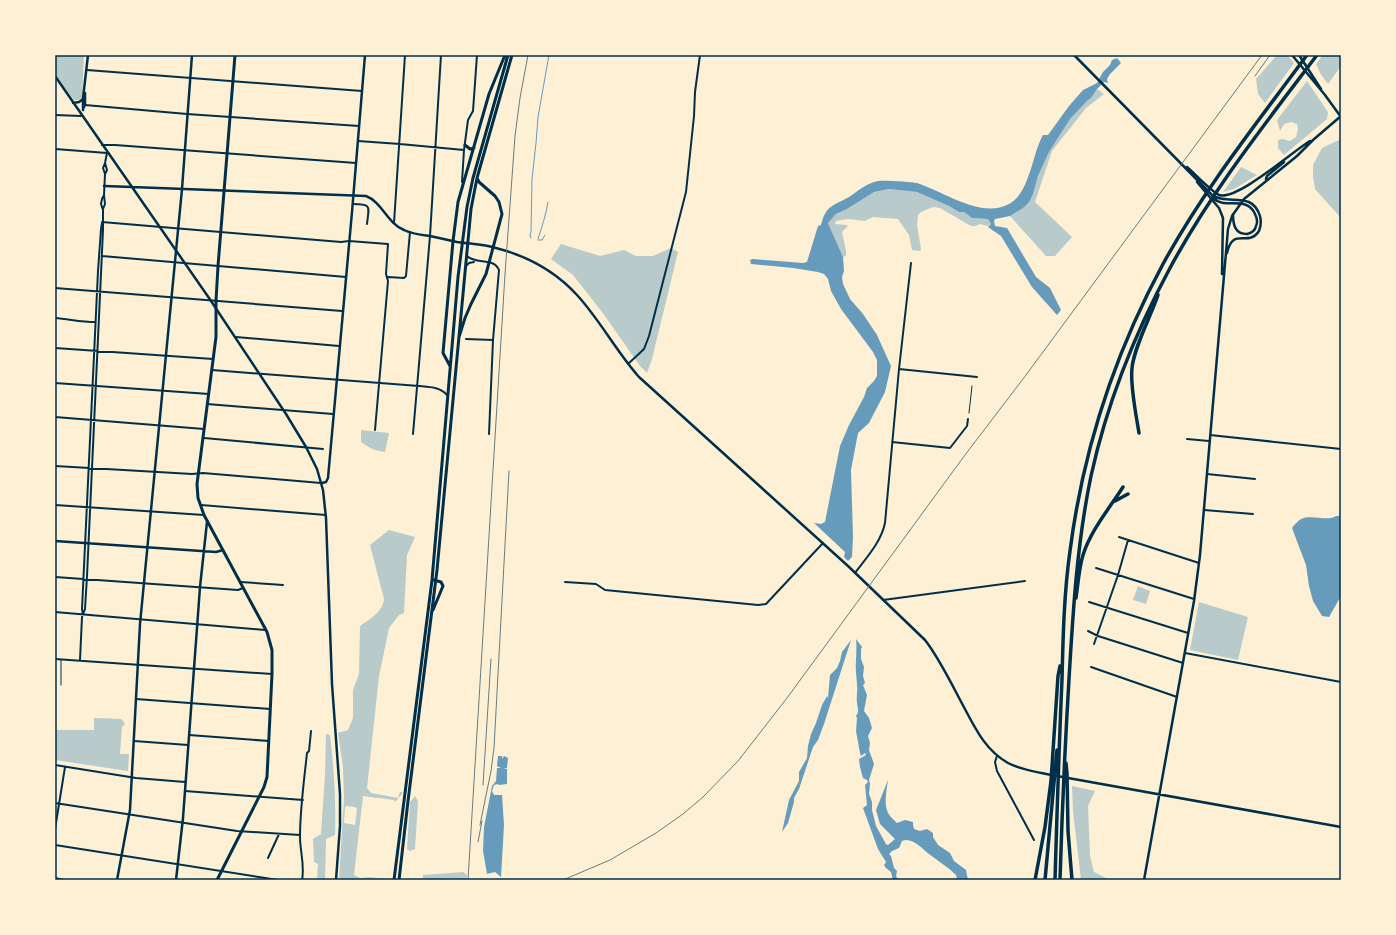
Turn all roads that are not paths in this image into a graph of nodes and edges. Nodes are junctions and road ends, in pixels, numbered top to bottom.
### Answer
1 (88, 55) edge
2 (192, 55) edge
3 (235, 55) edge
4 (364, 55) edge
5 (405, 55) edge
6 (441, 55) edge
7 (477, 55) edge
8 (506, 55) edge
9 (512, 55) edge
10 (700, 55) edge
11 (1074, 55) edge
12 (1292, 55) edge
13 (1299, 55) edge
14 (1307, 55) edge
15 (1316, 56) edge
16 (87, 70) junction
17 (55, 76) edge
18 (190, 79) junction
19 (56, 80) edge
20 (233, 81) junction
21 (362, 91) junction
22 (85, 92) junction
23 (1325, 95) junction
24 (83, 98) junction
25 (73, 103) junction
26 (85, 105) junction
27 (83, 110) junction
28 (187, 114) junction
29 (55, 115) edge
30 (81, 116) junction
31 (1341, 116) edge
32 (230, 117) junction
33 (359, 126) junction
34 (1313, 140) junction
35 (358, 141) junction
36 (400, 144) junction
37 (102, 145) junction
38 (465, 145) junction
39 (435, 147) junction
40 (474, 148) junction
41 (55, 149) edge
42 (184, 150) junction
43 (464, 150) junction
44 (1294, 152) junction
45 (107, 153) junction
46 (227, 153) junction
47 (1175, 156) junction
48 (356, 163) junction
49 (1194, 176) junction
50 (477, 178) junction
51 (1266, 180) junction
52 (462, 185) junction
53 (104, 186) junction
54 (132, 187) junction
55 (182, 189) junction
56 (224, 191) junction
57 (1210, 193) junction
58 (353, 202) junction
59 (1234, 214) junction
60 (102, 222) junction
61 (368, 224) dead end
62 (394, 224) junction
63 (159, 226) junction
64 (178, 228) junction
65 (220, 231) junction
66 (410, 232) junction
67 (430, 236) junction
68 (349, 241) junction
69 (453, 241) junction
70 (494, 247) junction
71 (176, 250) junction
72 (466, 254) junction
73 (101, 256) junction
74 (475, 261) junction
75 (175, 263) junction
76 (185, 263) junction
77 (911, 263) dead end
78 (1225, 263) junction
79 (218, 266) junction
80 (464, 271) junction
81 (346, 277) junction
82 (388, 277) junction
83 (1162, 282) junction
84 (1223, 283) junction
85 (55, 288) edge
86 (97, 291) junction
87 (101, 291) junction
88 (171, 297) junction
89 (210, 300) junction
90 (216, 300) junction
91 (216, 309) junction
92 (342, 311) junction
93 (55, 318) edge
94 (96, 322) junction
95 (99, 323) junction
96 (234, 337) junction
97 (466, 339) dead end
98 (493, 340) junction
99 (457, 342) junction
100 (339, 346) junction
101 (55, 348) edge
102 (94, 351) junction
103 (98, 351) junction
104 (165, 356) junction
105 (214, 359) junction
106 (628, 364) junction
107 (450, 368) junction
108 (899, 369) junction
109 (212, 370) junction
110 (259, 374) junction
111 (977, 377) dead end
112 (336, 380) junction
113 (55, 383) edge
114 (379, 383) junction
115 (92, 385) junction
116 (96, 386) junction
117 (417, 386) junction
118 (972, 386) dead end
119 (162, 391) junction
120 (208, 394) junction
121 (448, 396) junction
122 (207, 404) junction
123 (283, 410) junction
124 (969, 413) dead end
125 (333, 414) junction
126 (55, 417) edge
127 (968, 419) dead end
128 (93, 420) junction
129 (159, 425) junction
130 (204, 428) junction
131 (375, 430) dead end
132 (1139, 433) dead end
133 (413, 434) dead end
134 (489, 434) dead end
135 (1210, 435) junction
136 (202, 438) junction
137 (1187, 439) dead end
138 (1209, 441) junction
139 (892, 442) junction
140 (306, 447) junction
141 (323, 448) dead end
142 (1341, 449) edge
143 (55, 466) edge
144 (90, 468) junction
145 (154, 471) junction
146 (198, 473) junction
147 (1206, 474) junction
148 (1255, 479) dead end
149 (322, 483) junction
150 (1123, 487) dead end
151 (1128, 494) dead end
152 (1113, 503) junction
153 (55, 505) edge
154 (200, 505) junction
155 (88, 507) junction
156 (1203, 510) junction
157 (150, 511) junction
158 (1253, 514) dead end
159 (204, 515) junction
160 (326, 515) junction
161 (207, 521) junction
162 (1119, 537) dead end
163 (1128, 540) junction
164 (55, 541) edge
165 (86, 543) junction
166 (823, 543) junction
167 (147, 548) junction
168 (223, 550) junction
169 (204, 552) junction
170 (1199, 563) junction
171 (1096, 568) dead end
172 (855, 573) junction
173 (1118, 575) junction
174 (55, 577) edge
175 (85, 579) junction
176 (433, 580) junction
177 (1025, 581) dead end
178 (240, 582) junction
179 (565, 582) dead end
180 (144, 583) junction
181 (283, 585) dead end
182 (200, 587) junction
183 (243, 588) junction
184 (1194, 599) junction
185 (883, 600) junction
186 (1089, 602) dead end
187 (1107, 608) junction
188 (55, 612) edge
189 (431, 613) junction
190 (83, 614) junction
191 (1072, 614) junction
192 (140, 619) junction
193 (198, 624) junction
194 (266, 630) junction
195 (1088, 631) dead end
196 (1188, 633) junction
197 (1098, 636) junction
198 (1094, 644) dead end
199 (1185, 653) junction
200 (1063, 654) junction
201 (55, 659) edge
202 (62, 659) junction
203 (80, 660) junction
204 (1183, 663) junction
205 (137, 664) junction
206 (1091, 667) dead end
207 (194, 668) junction
208 (272, 674) junction
209 (1341, 682) edge
210 (61, 685) dead end
211 (1177, 697) junction
212 (136, 699) junction
213 (191, 703) junction
214 (271, 709) junction
215 (310, 731) dead end
216 (188, 735) junction
217 (1059, 737) junction
218 (134, 741) junction
219 (269, 741) junction
220 (188, 745) junction
221 (1065, 752) junction
222 (997, 756) junction
223 (55, 766) edge
224 (65, 767) junction
225 (132, 777) junction
226 (185, 782) junction
227 (185, 791) junction
228 (1159, 795) junction
229 (258, 796) junction
230 (303, 800) junction
231 (55, 803) edge
232 (59, 804) junction
233 (129, 814) junction
234 (182, 822) junction
235 (1341, 827) edge
236 (55, 829) edge
237 (242, 831) junction
238 (279, 834) junction
239 (300, 835) junction
240 (1034, 840) dead end
241 (55, 845) edge
242 (121, 856) junction
243 (268, 858) dead end
244 (178, 865) junction
245 (221, 871) junction
246 (55, 878) edge
247 (64, 880) edge
248 (117, 880) edge
249 (176, 880) edge
250 (217, 880) edge
251 (278, 880) edge
252 (302, 880) edge
253 (336, 880) edge
254 (394, 880) edge
255 (400, 880) edge
256 (1035, 880) edge
257 (1045, 880) edge
258 (1055, 880) edge
259 (1060, 880) edge
260 (1070, 880) edge
261 (1144, 880) edge

1 - 16 main road
2 - 18 main road
3 - 20 main road
4 - 21 main road
5 - 36 street
6 - 39 street
7 - 38 street
8 - 40 main road
8 - 107 main road
9 - 50 main road
10 - 106 street
11 - 47 main road
12 - 23 main road
13 - 23 main road
14 - 200 highway
15 - 83 highway
16 - 18 street
16 - 22 main road
17 - 19 main road
18 - 20 street
18 - 28 main road
19 - 25 main road
20 - 21 street
20 - 32 main road
21 - 33 main road
22 - 24 main road
22 - 26 main road
23 - 31 main road
24 - 25 main road
24 - 27 main road
25 - 30 main road
26 - 27 main road
26 - 28 street
27 - 30 main road
28 - 32 street
28 - 42 main road
29 - 30 street
30 - 37 main road
31 - 34 main road
32 - 33 street
32 - 46 main road
33 - 35 main road
34 - 44 main road
34 - 51 main road
35 - 36 street
35 - 48 main road
36 - 39 street
36 - 62 street
37 - 42 street
37 - 45 main road
38 - 40 main road
38 - 43 street
39 - 43 street
39 - 67 street
40 - 52 main road
41 - 45 street
42 - 46 street
42 - 55 main road
43 - 52 street
44 - 47 main road
44 - 51 main road
45 - 53 street
45 - 54 main road
46 - 48 street
46 - 56 main road
47 - 49 main road
48 - 58 main road
49 - 57 main road
49 - 84 main road
50 - 70 main road
50 - 72 main road
51 - 59 main road
52 - 69 main road
53 - 54 main road
53 - 60 street
54 - 55 main road
54 - 63 main road
55 - 56 main road
55 - 64 main road
56 - 62 main road
56 - 65 main road
57 - 59 main road
57 - 78 main road
58 - 61 street
58 - 68 main road
59 - 78 main road
60 - 63 street
60 - 73 street
62 - 66 main road
63 - 64 street
63 - 71 main road
64 - 65 street
64 - 71 main road
65 - 68 street
65 - 79 main road
66 - 67 main road
66 - 82 street
67 - 69 main road
67 - 117 street
68 - 81 main road
68 - 82 street
69 - 70 main road
69 - 107 main road
70 - 99 main road
70 - 106 main road
71 - 75 main road
71 - 76 main road
72 - 74 street
72 - 80 main road
73 - 75 street
73 - 86 street
73 - 87 street
74 - 80 street
74 - 98 street
75 - 76 street
75 - 88 main road
76 - 79 street
76 - 89 main road
77 - 108 street
78 - 84 main road
79 - 81 street
79 - 90 main road
80 - 99 main road
81 - 92 main road
82 - 114 street
83 - 132 highway
83 - 191 highway
84 - 135 main road
85 - 86 street
86 - 87 street
86 - 94 street
87 - 88 street
87 - 95 street
88 - 89 street
88 - 104 main road
89 - 90 street
89 - 91 main road
90 - 91 main road
90 - 92 street
91 - 96 main road
91 - 105 main road
92 - 100 main road
93 - 94 street
94 - 95 street
94 - 102 street
95 - 103 street
96 - 100 street
96 - 110 main road
97 - 98 street
98 - 134 street
99 - 176 main road
100 - 112 main road
101 - 102 street
102 - 103 street
102 - 115 street
103 - 104 street
103 - 116 street
104 - 105 street
104 - 119 main road
105 - 109 main road
106 - 166 main road
107 - 121 main road
108 - 111 street
108 - 139 street
109 - 110 street
109 - 120 main road
110 - 112 street
110 - 123 main road
112 - 114 street
112 - 125 main road
113 - 115 street
114 - 117 street
114 - 131 street
115 - 116 street
115 - 128 street
116 - 119 street
116 - 128 street
117 - 121 street
117 - 133 street
118 - 124 lane
119 - 120 street
119 - 129 main road
120 - 122 main road
121 - 176 main road
122 - 123 street
122 - 130 main road
123 - 125 street
123 - 140 main road
125 - 149 main road
126 - 128 street
127 - 139 street
128 - 129 street
128 - 144 street
129 - 130 street
129 - 145 main road
130 - 136 main road
135 - 138 main road
135 - 142 street
136 - 140 street
136 - 146 main road
137 - 138 street
138 - 147 main road
139 - 172 street
140 - 141 street
140 - 149 main road
143 - 144 street
144 - 145 street
144 - 155 street
145 - 146 street
145 - 157 main road
146 - 149 street
146 - 154 main road
147 - 148 street
147 - 156 main road
149 - 160 main road
150 - 152 highway
151 - 152 highway
152 - 191 highway
153 - 155 street
154 - 159 main road
154 - 160 street
155 - 157 street
155 - 165 street
156 - 158 street
156 - 170 main road
157 - 159 street
157 - 167 main road
159 - 161 main road
160 - 253 main road
161 - 168 main road
161 - 169 main road
162 - 163 street
163 - 170 street
163 - 173 street
164 - 165 main road
165 - 167 main road
165 - 175 street
166 - 172 main road
166 - 179 street
167 - 169 main road
167 - 180 main road
168 - 169 main road
168 - 178 main road
169 - 182 main road
170 - 184 main road
171 - 173 street
172 - 185 main road
173 - 184 street
173 - 187 street
174 - 175 street
175 - 180 street
175 - 190 street
176 - 189 main road
176 - 189 main road
176 - 254 main road
177 - 185 street
178 - 181 street
178 - 183 main road
180 - 182 street
180 - 192 main road
182 - 183 street
182 - 193 main road
183 - 194 main road
184 - 196 main road
185 - 222 main road
186 - 187 street
187 - 196 street
187 - 197 street
188 - 190 street
189 - 255 main road
190 - 192 street
190 - 203 street
191 - 221 highway
192 - 193 street
192 - 205 main road
193 - 194 street
193 - 207 main road
194 - 208 main road
195 - 197 street
196 - 199 main road
197 - 198 street
197 - 204 street
199 - 204 main road
199 - 209 street
200 - 217 highway
200 - 256 highway
201 - 202 street
202 - 203 street
202 - 210 lane
203 - 205 street
204 - 211 main road
205 - 207 street
205 - 212 main road
206 - 211 street
207 - 208 street
207 - 213 main road
208 - 214 main road
211 - 228 main road
212 - 213 street
212 - 218 main road
213 - 214 street
213 - 216 main road
214 - 219 main road
215 - 230 street
216 - 219 street
216 - 220 main road
217 - 257 highway
217 - 258 highway
218 - 220 street
218 - 225 main road
219 - 229 main road
220 - 226 main road
221 - 259 highway
221 - 260 highway
222 - 228 main road
222 - 240 street
223 - 224 street
224 - 225 street
224 - 232 street
225 - 226 street
225 - 233 main road
226 - 227 main road
227 - 229 street
227 - 234 main road
228 - 235 main road
228 - 261 main road
229 - 230 street
229 - 237 main road
230 - 239 street
231 - 232 street
232 - 233 street
232 - 236 street
233 - 234 street
233 - 242 main road
234 - 237 street
234 - 244 main road
237 - 238 street
237 - 245 main road
238 - 239 street
238 - 243 street
239 - 252 street
241 - 242 street
242 - 244 street
242 - 248 main road
244 - 245 street
244 - 249 main road
245 - 250 main road
245 - 251 street
246 - 247 street

